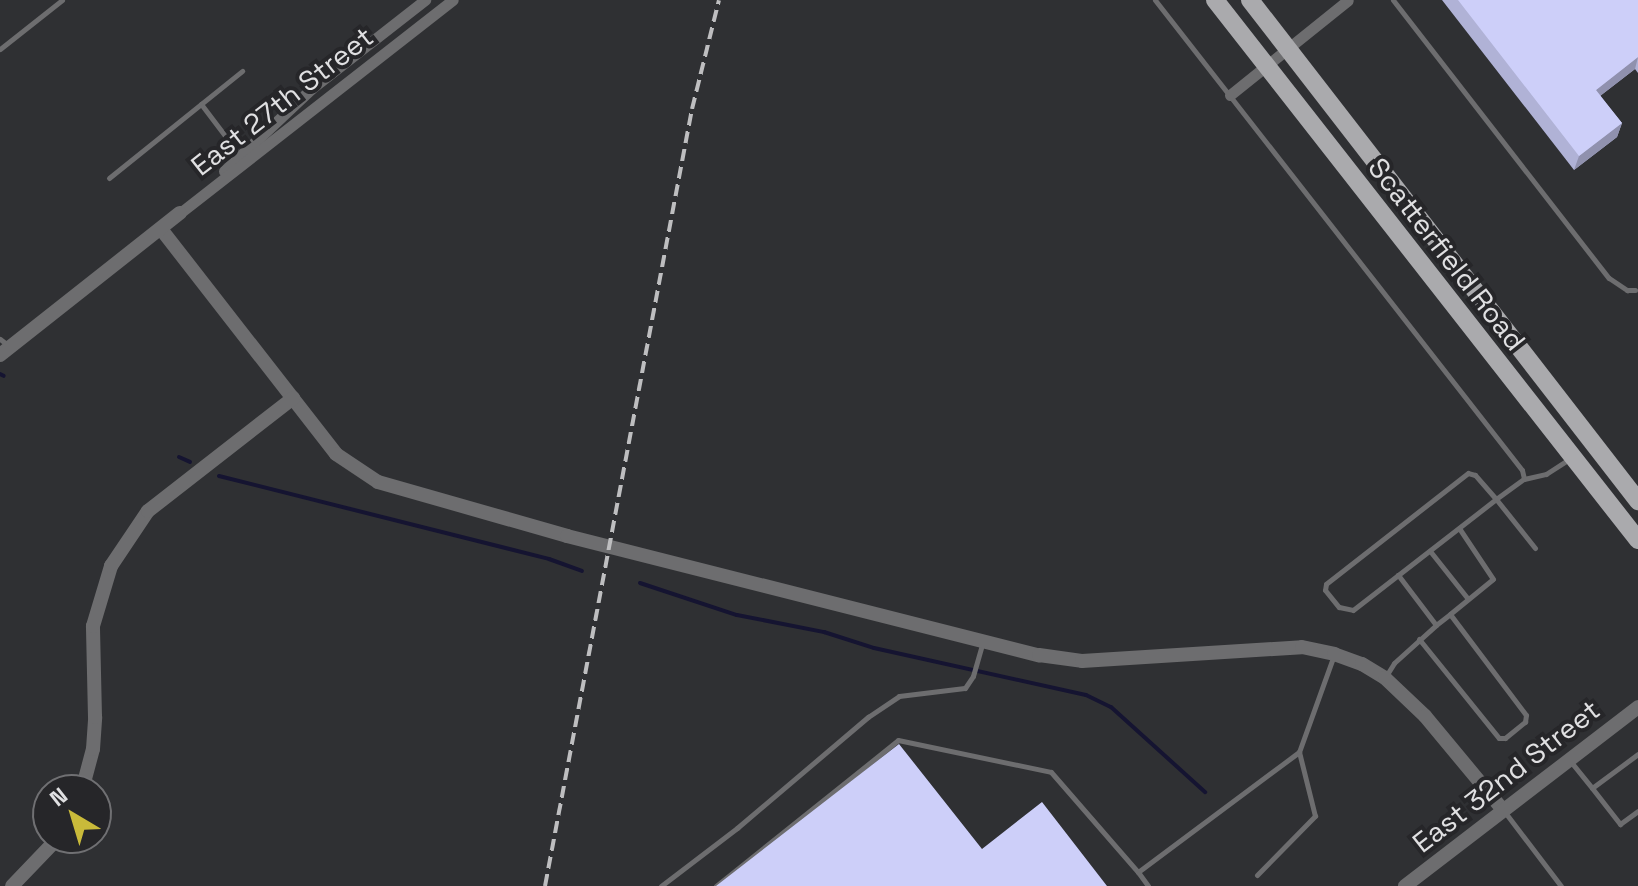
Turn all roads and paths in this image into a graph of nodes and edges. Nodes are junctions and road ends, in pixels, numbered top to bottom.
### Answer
1 (62, 0) edge
2 (425, 0) edge
3 (453, 0) edge
4 (1155, 0) edge
5 (1215, 0) edge
6 (1250, 0) edge
7 (1348, 0) edge
8 (1393, 0) edge
9 (435, 14) junction
10 (0, 49) edge
11 (1287, 49) junction
12 (1266, 66) junction
13 (242, 71) dead end
14 (1230, 95) junction
15 (201, 104) junction
16 (241, 156) junction
17 (109, 178) dead end
18 (180, 213) junction
19 (161, 229) junction
20 (1635, 290) dead end
21 (3, 347) edge
22 (293, 398) junction
23 (1573, 457) junction
24 (1524, 479) junction
25 (1496, 499) junction
26 (1638, 501) edge
27 (1459, 528) junction
28 (1638, 540) edge
29 (1535, 548) dead end
30 (1430, 551) junction
31 (1398, 575) junction
32 (1468, 599) junction
33 (1450, 614) junction
34 (1436, 625) junction
35 (1419, 639) junction
36 (983, 641) junction
37 (1334, 654) junction
38 (1385, 678) junction
39 (1638, 707) edge
40 (1299, 752) junction
41 (1638, 754) edge
42 (1570, 760) junction
43 (86, 774) edge
44 (1592, 788) junction
45 (1503, 810) junction
46 (1638, 811) edge
47 (43, 854) edge
48 (1138, 872) junction
49 (1257, 875) dead end
50 (12, 886) edge
51 (661, 886) edge
52 (716, 886) edge
53 (1148, 886) edge
54 (1405, 886) edge
55 (1561, 886) edge

1 - 10 lane
2 - 9 lane
2 - 16 street, East 27th Street
3 - 9 street, East 27th Street
4 - 14 lane
5 - 12 main road, Scatterfield Road
6 - 11 main road, Scatterfield Road
7 - 11 street
8 - 20 lane
9 - 18 street, East 27th Street
11 - 12 street
11 - 26 main road, Scatterfield Road
12 - 14 street
12 - 23 main road, Scatterfield Road
13 - 15 lane
14 - 24 lane
15 - 16 lane
15 - 17 lane
16 - 18 street, East 27th Street
18 - 19 street, East 27th Street
19 - 21 street, East 27th Street
19 - 22 street
22 - 36 street
22 - 43 street
23 - 24 lane
23 - 28 main road, Scatterfield Road
24 - 25 lane
25 - 27 lane
25 - 29 lane
25 - 31 lane
27 - 30 lane
27 - 32 lane
30 - 31 lane
30 - 32 lane
31 - 34 lane
32 - 33 lane
33 - 34 lane
33 - 35 lane
34 - 35 lane
35 - 38 lane
36 - 37 street
36 - 51 lane
37 - 38 street
37 - 40 lane
38 - 45 street
39 - 42 street, East 32nd Street
40 - 48 lane
40 - 49 lane
41 - 44 lane
42 - 44 lane
42 - 45 street, East 32nd Street
44 - 46 lane
45 - 54 street, East 32nd Street
45 - 55 lane
47 - 50 street
48 - 52 lane
48 - 53 lane

